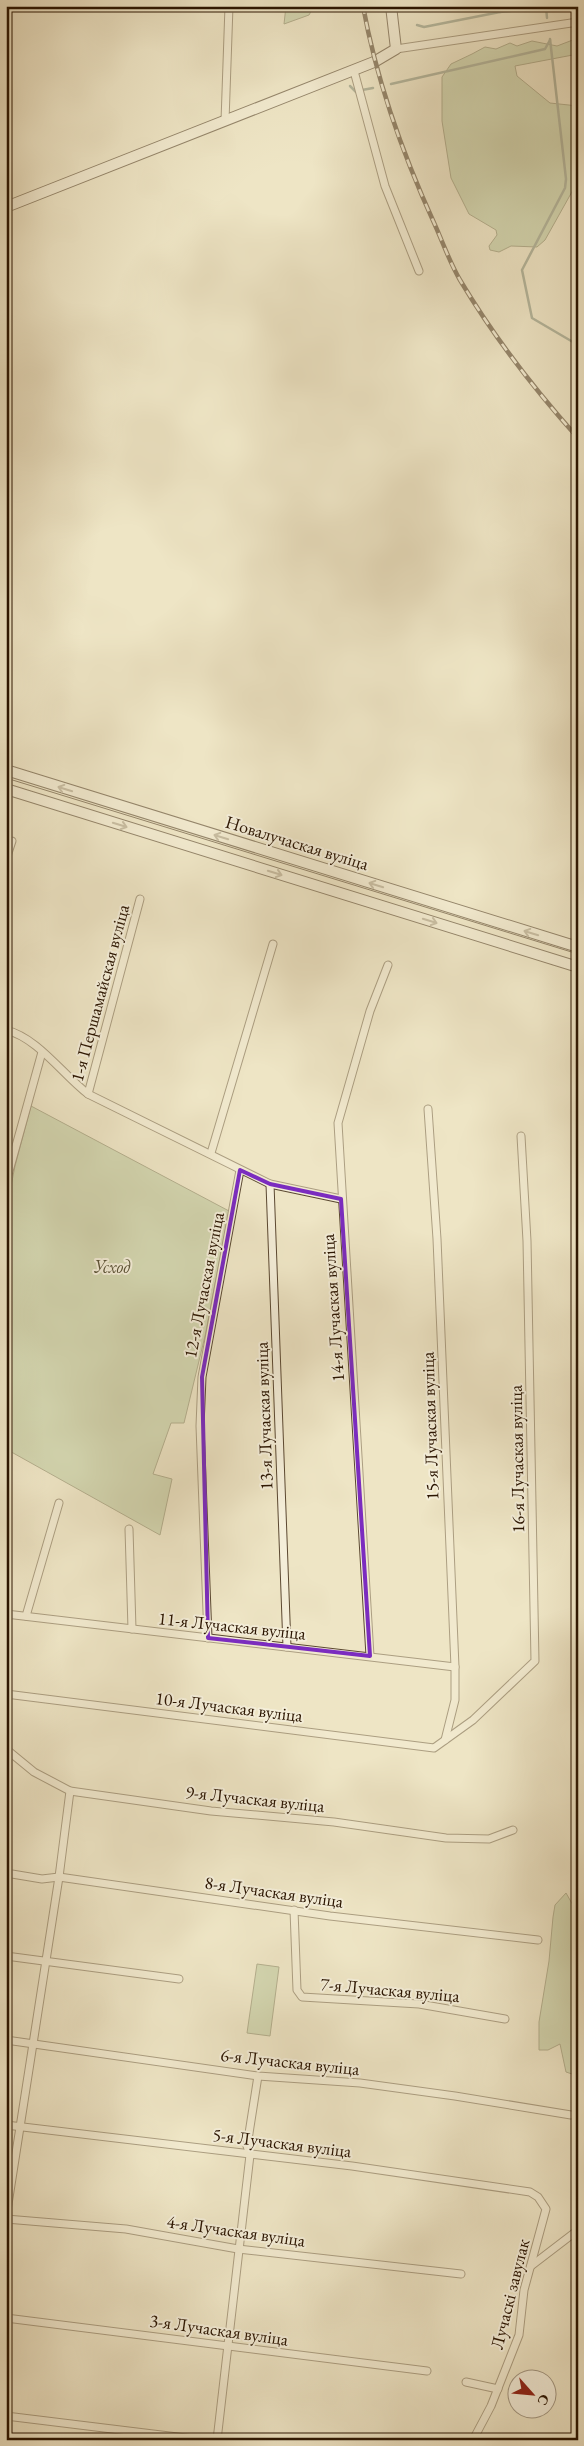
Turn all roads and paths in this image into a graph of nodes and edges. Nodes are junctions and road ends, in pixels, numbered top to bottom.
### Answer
1 (229, 6) edge
2 (391, 6) edge
3 (578, 22) edge
4 (396, 49) junction
5 (354, 71) junction
6 (225, 121) junction
7 (6, 207) edge
8 (419, 271) dead end
9 (6, 770) edge
10 (6, 789) edge
11 (12, 841) dead end
12 (6, 859) edge
13 (140, 899) dead end
14 (273, 944) dead end
15 (578, 948) edge
16 (388, 965) dead end
17 (578, 966) edge
18 (6, 1030) edge
19 (42, 1052) junction
20 (88, 1094) junction
21 (428, 1110) dead end
22 (521, 1136) dead end
23 (211, 1154) junction
24 (240, 1170) junction
25 (6, 1182) edge
26 (270, 1184) junction
27 (341, 1199) junction
28 (59, 1503) dead end
29 (129, 1529) dead end
30 (6, 1614) edge
31 (26, 1616) junction
32 (132, 1629) junction
33 (208, 1638) junction
34 (288, 1647) junction
35 (370, 1656) junction
36 (455, 1667) junction
37 (6, 1694) edge
38 (444, 1740) junction
39 (6, 1749) edge
40 (70, 1791) junction
41 (513, 1830) dead end
42 (6, 1873) edge
43 (59, 1877) junction
44 (294, 1910) junction
45 (538, 1940) dead end
46 (6, 1956) edge
47 (45, 1961) junction
48 (179, 1979) dead end
49 (505, 2019) dead end
50 (6, 2040) edge
51 (33, 2043) junction
52 (258, 2076) junction
53 (570, 2115) dead end
54 (6, 2125) edge
55 (20, 2127) junction
56 (250, 2154) junction
57 (546, 2209) joint
58 (6, 2218) edge
59 (578, 2230) edge
60 (238, 2249) junction
61 (530, 2267) junction
62 (461, 2274) dead end
63 (6, 2318) edge
64 (229, 2346) junction
65 (427, 2371) dead end
66 (466, 2382) dead end
67 (498, 2389) junction
68 (6, 2416) edge
69 (202, 2440) edge
70 (217, 2440) edge
71 (474, 2440) edge

1 - 6 street
2 - 4 main road
3 - 4 street
4 - 5 main road
5 - 6 main road
5 - 8 street
6 - 7 main road
15 -> 9 main road, Новалучаская вуліца
10 -> 17 main road, Новалучаская вуліца
11 - 12 street
13 - 20 street, 1-я Першамайская вуліца
14 - 23 street
16 - 27 street, 14-я Лучаская вуліца
18 - 19 street
19 - 20 street
19 - 25 street
20 - 23 street
21 - 36 street, 15-я Лучаская вуліца
22 - 38 street, 16-я Лучаская вуліца
23 - 24 street
24 - 26 street
24 - 33 street, 12-я Лучаская вуліца
26 - 27 street
26 - 34 street, 13-я Лучаская вуліца
27 - 35 street, 14-я Лучаская вуліца
28 - 31 street
29 - 32 street
30 - 31 street, 11-я Лучаская вуліца
31 - 32 street, 11-я Лучаская вуліца
32 - 33 street, 11-я Лучаская вуліца
33 - 34 street, 11-я Лучаская вуліца
34 - 35 street, 11-я Лучаская вуліца
35 - 36 street, 11-я Лучаская вуліца
36 - 38 street, 15-я Лучаская вуліца
37 - 38 street, 10-я Лучаская вуліца
39 - 40 street, 9-я Лучаская вуліца
40 - 41 street, 9-я Лучаская вуліца
40 - 43 street
42 - 43 street, 8-я Лучаская вуліца
43 - 44 street, 8-я Лучаская вуліца
43 - 47 street
44 - 45 street, 8-я Лучаская вуліца
44 - 49 street, 7-я Лучаская вуліца
46 - 47 street
47 - 48 street
47 - 51 street
50 - 51 street, 6-я Лучаская вуліца
51 - 52 street, 6-я Лучаская вуліца
51 - 55 street
52 - 53 street, 6-я Лучаская вуліца
52 - 56 street
54 - 55 street, 5-я Лучаская вуліца
55 - 56 street, 5-я Лучаская вуліца
55 - 58 street
56 - 57 street, 5-я Лучаская вуліца
56 - 60 street
57 - 61 street, Лучаскі завулак
58 - 60 street, 4-я Лучаская вуліца
59 - 61 street
60 - 62 street, 4-я Лучаская вуліца
60 - 64 street
61 - 67 street, Лучаскі завулак
63 - 64 street, 3-я Лучаская вуліца
64 - 65 street, 3-я Лучаская вуліца
64 - 70 street
66 - 67 street
67 - 71 street, Лучаскі завулак
68 - 69 street

